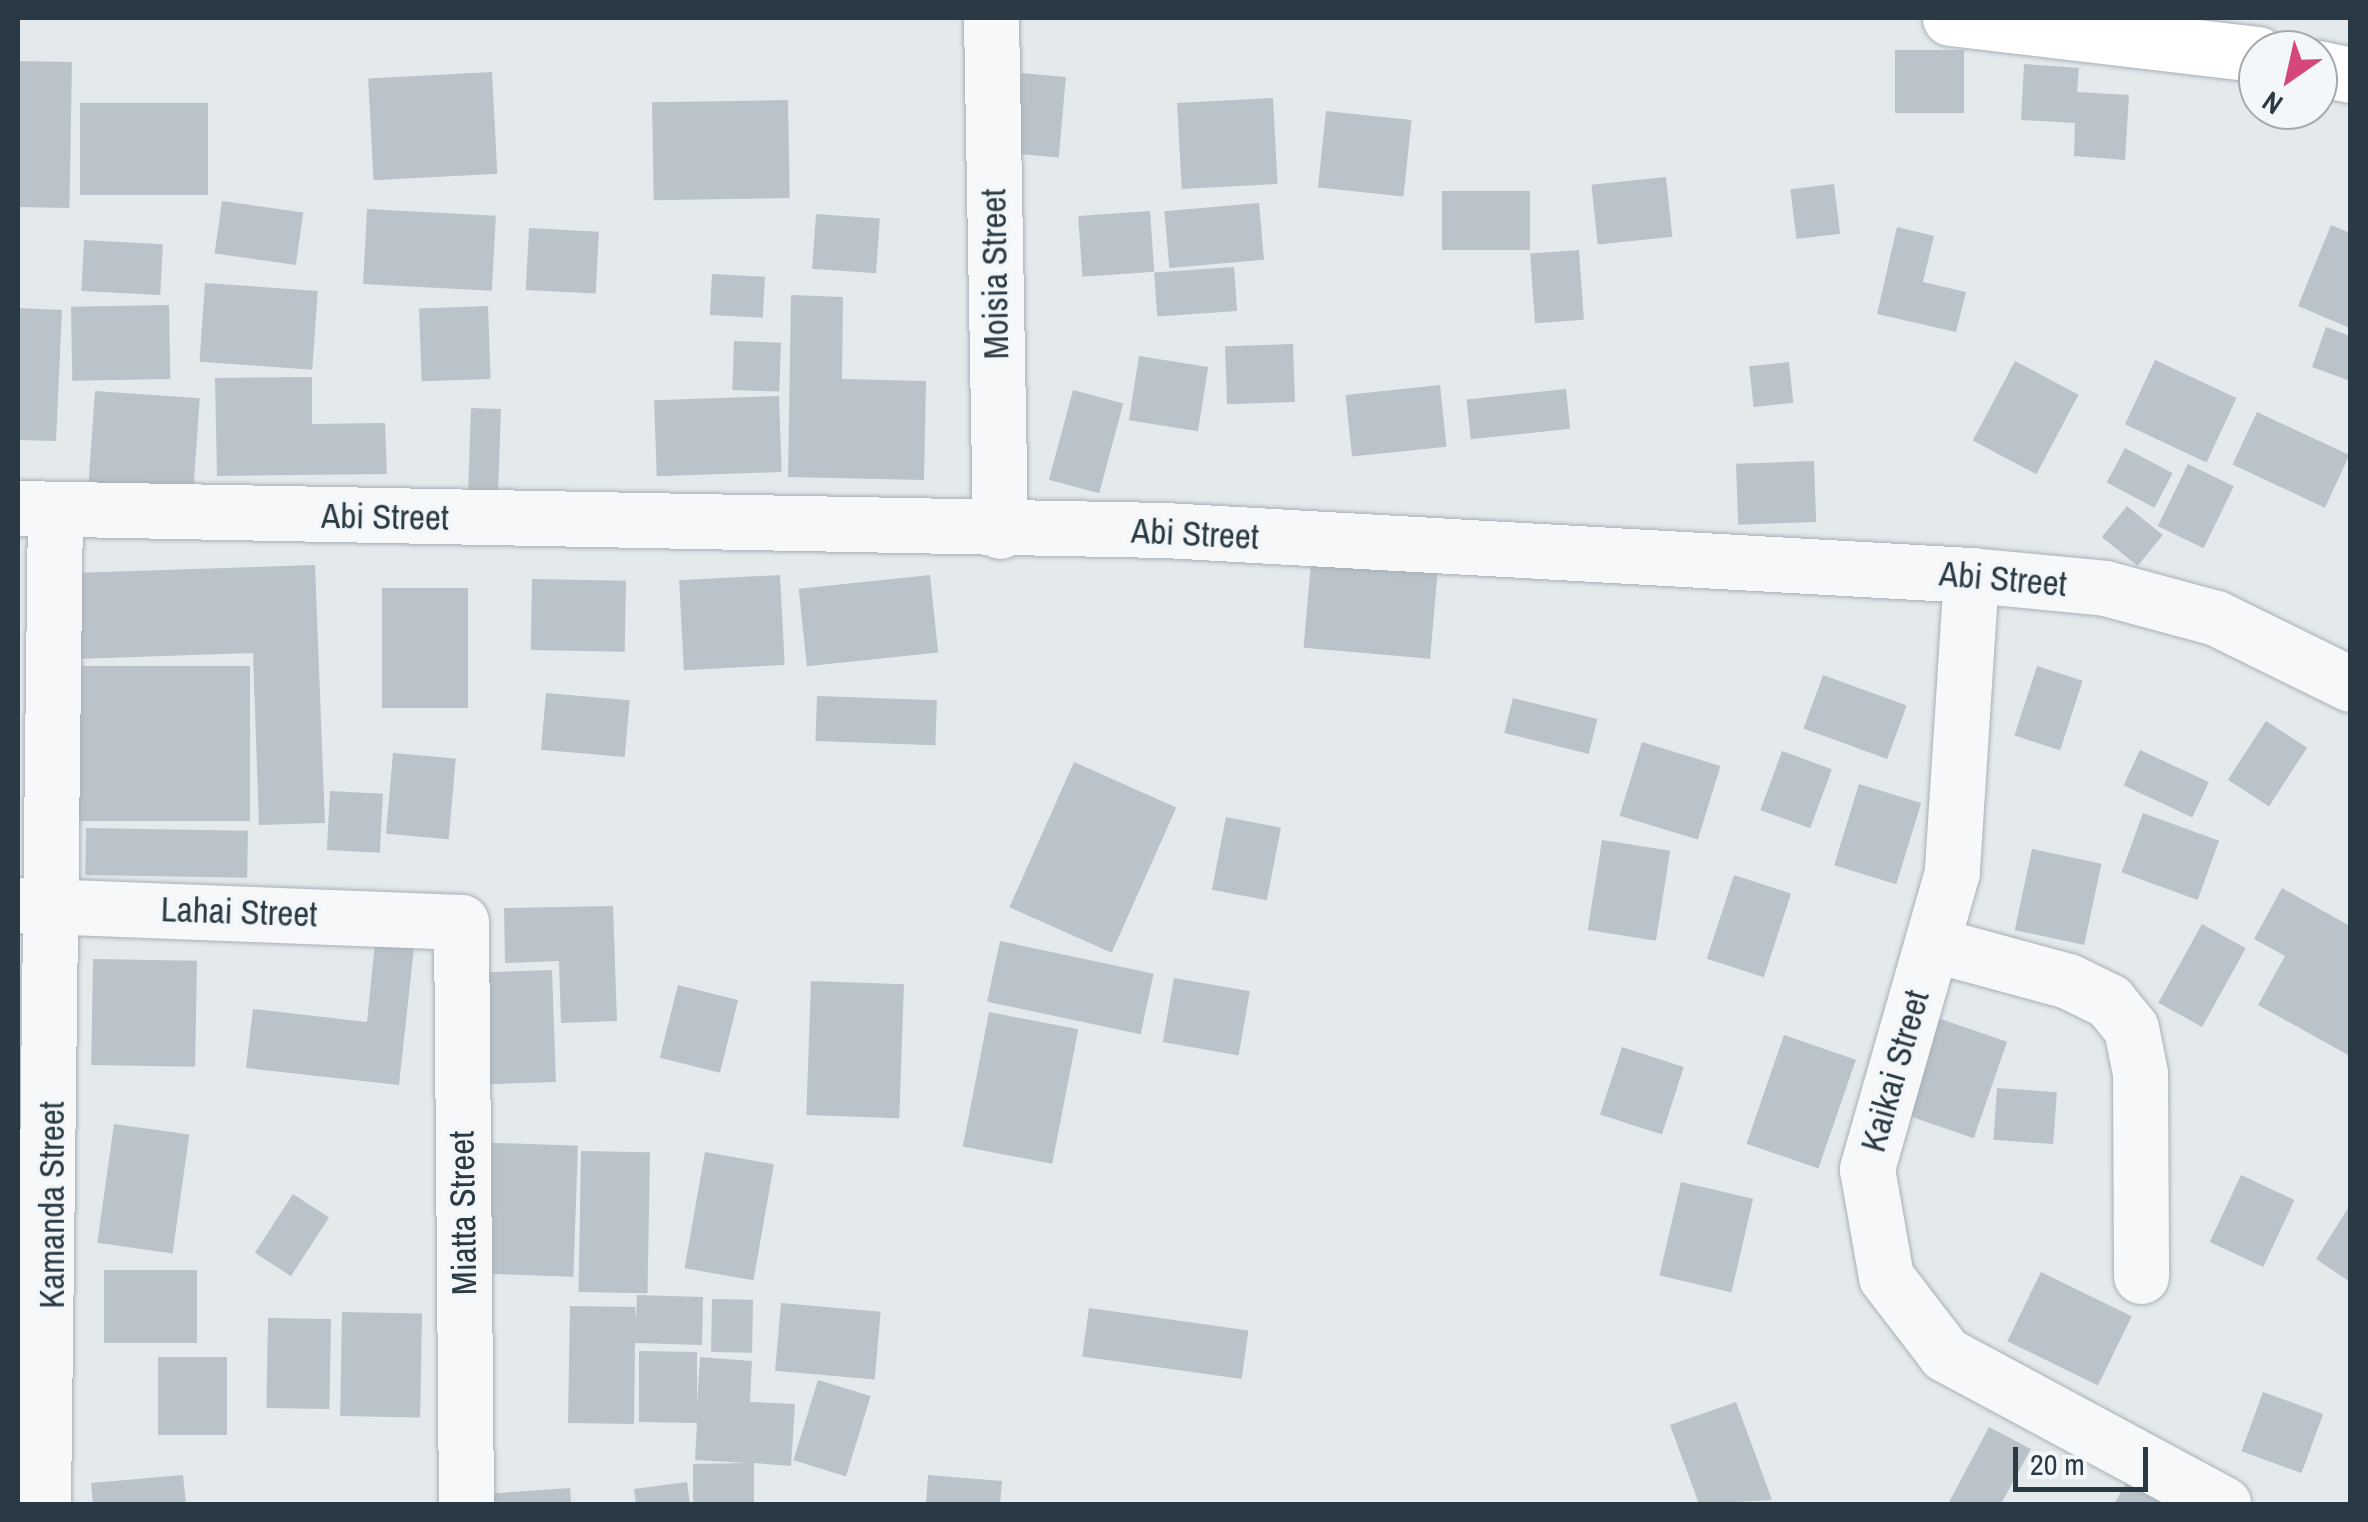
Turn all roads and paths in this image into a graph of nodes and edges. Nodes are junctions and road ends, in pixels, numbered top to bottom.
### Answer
1 (990, 18) edge
2 (1950, 18) edge
3 (2238, 52) edge
4 (36, 509) edge
5 (1000, 530) junction
6 (1971, 575) junction
7 (2350, 684) edge
8 (36, 905) edge
9 (460, 922) joint
10 (1932, 944) junction
11 (2142, 1276) dead end
12 (43, 1504) edge
13 (466, 1504) edge
14 (2223, 1504) edge

1 - 5 street, Moisia Street
2 - 3 main road
4 - 5 street, Abi Street
4 - 8 street, Kamanda Street
5 - 6 street, Abi Street
6 - 7 street, Abi Street
6 - 10 street, Kaikai Street
8 - 9 street, Lahai Street
8 - 12 street, Kamanda Street
9 - 13 street, Miatta Street
10 - 11 street
10 - 14 street, Kaikai Street

